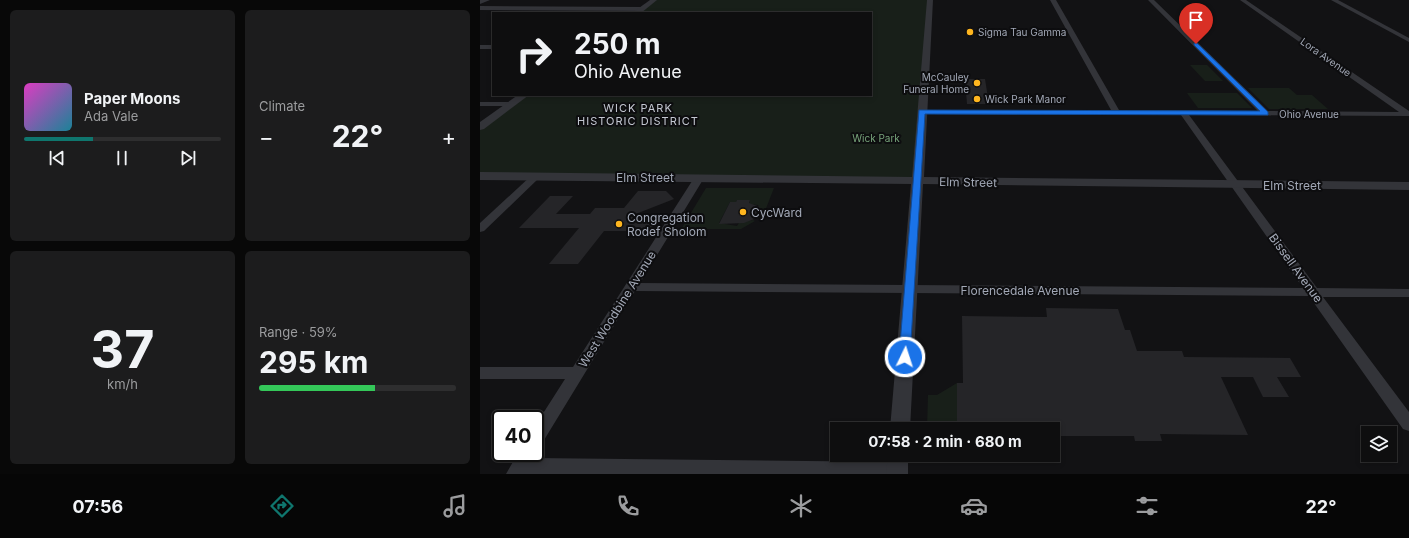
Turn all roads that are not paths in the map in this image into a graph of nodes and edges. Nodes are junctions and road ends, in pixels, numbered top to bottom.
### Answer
1 (486, 0) edge
2 (654, 0) edge
3 (930, 0) edge
4 (1053, 0) edge
5 (1151, 0) edge
6 (1243, 0) edge
7 (1334, 0) edge
8 (480, 2) edge
9 (480, 8) edge
10 (639, 11) edge
11 (1409, 40) edge
12 (480, 47) edge
13 (492, 47) edge
14 (523, 96) edge
15 (480, 104) edge
16 (512, 104) junction
17 (922, 112) junction
18 (1116, 112) junction
19 (1183, 113) junction
20 (1266, 113) junction
21 (1409, 114) edge
22 (480, 128) edge
23 (480, 176) edge
24 (535, 177) junction
25 (700, 178) junction
26 (917, 182) junction
27 (1235, 185) junction
28 (1409, 186) edge
29 (480, 229) edge
30 (631, 287) junction
31 (909, 289) junction
32 (1313, 292) junction
33 (1409, 293) edge
34 (480, 373) edge
35 (576, 374) junction
36 (900, 422) edge
37 (1409, 424) edge
38 (544, 426) edge
39 (520, 464) edge
40 (897, 466) edge

1 - 8 street
2 - 10 street
3 - 17 street
4 - 18 street
5 - 20 street
6 - 21 street, Lora Avenue
7 - 11 street
9 - 10 street
12 - 13 street
14 - 16 street
15 - 16 street
16 - 22 street
17 - 18 street, Ohio Avenue
17 - 26 street
18 - 19 street, Ohio Avenue
19 - 20 street, Ohio Avenue
19 - 27 street, Bissell Avenue
20 - 21 street, Ohio Avenue
23 - 24 street, Elm Street
24 - 25 street, Elm Street
24 - 29 street
25 - 26 street, Elm Street
25 - 30 street, West Woodbine Avenue
26 - 27 street, Elm Street
26 - 31 street
27 - 28 street, Elm Street
27 - 32 street, Bissell Avenue
30 - 31 street, Florencedale Avenue
30 - 35 street, West Woodbine Avenue
31 - 32 street, Florencedale Avenue
31 - 36 street
32 - 33 street, Florencedale Avenue
32 - 37 street, Bissell Avenue
34 - 35 street
35 - 38 street, West Woodbine Avenue
39 - 40 street

